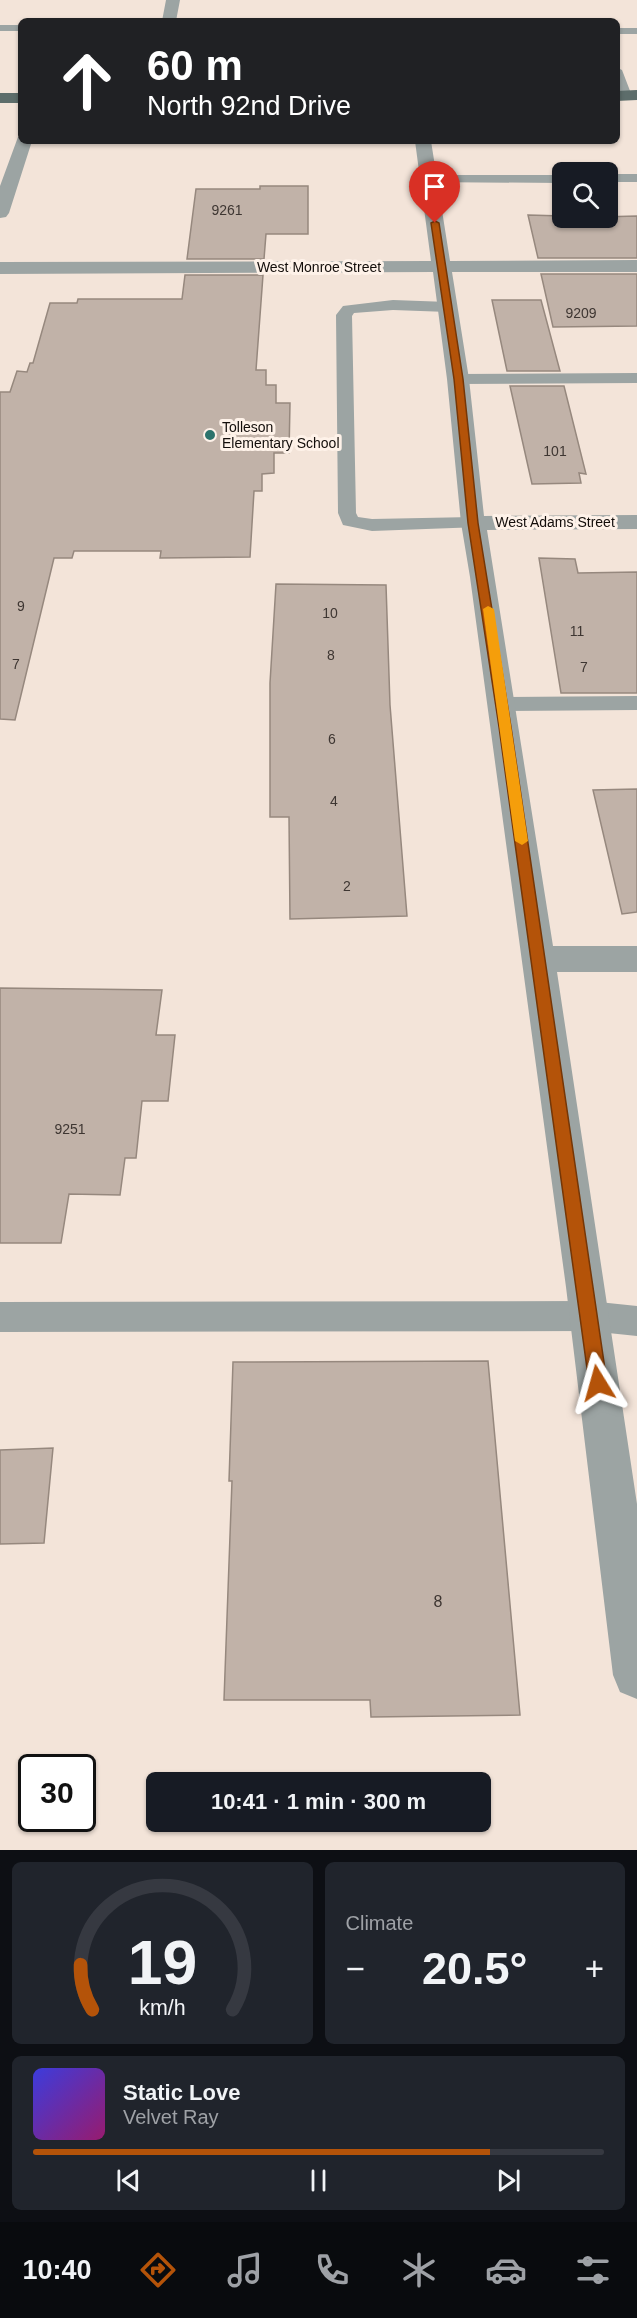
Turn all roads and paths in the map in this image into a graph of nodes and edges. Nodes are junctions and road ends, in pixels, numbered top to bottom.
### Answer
1 (173, 0) edge
2 (170, 18) edge
3 (0, 28) edge
4 (18, 28) edge
5 (620, 31) edge
6 (634, 31) dead end
7 (620, 79) edge
8 (627, 96) edge
9 (0, 98) edge
10 (18, 98) edge
11 (23, 144) edge
12 (423, 144) edge
13 (552, 178) edge
14 (618, 178) edge
15 (637, 178) edge
16 (428, 179) junction
17 (0, 213) edge
18 (637, 266) edge
19 (442, 267) junction
20 (0, 268) edge
21 (448, 307) junction
22 (637, 378) edge
23 (458, 379) junction
24 (637, 522) edge
25 (473, 523) junction
26 (637, 703) edge
27 (502, 704) junction
28 (637, 959) edge
29 (539, 960) junction
30 (589, 1316) junction
31 (0, 1317) edge
32 (637, 1321) edge
33 (637, 1675) edge

1 - 2 street
3 - 4 lane
5 - 6 lane
7 - 8 lane
9 - 10 main road
11 - 17 street
12 - 16 street
13 - 16 lane
14 - 15 lane
16 - 19 street
18 - 19 street, West Monroe Street
19 - 20 street, West Monroe Street
19 - 21 street
21 - 23 street
21 - 25 lane
22 - 23 lane
23 - 25 street
24 - 25 street, West Adams Street
25 - 27 street
26 - 27 lane
27 - 29 street
28 - 29 street
29 - 30 street
30 - 31 lane
30 - 32 lane
30 - 33 street

